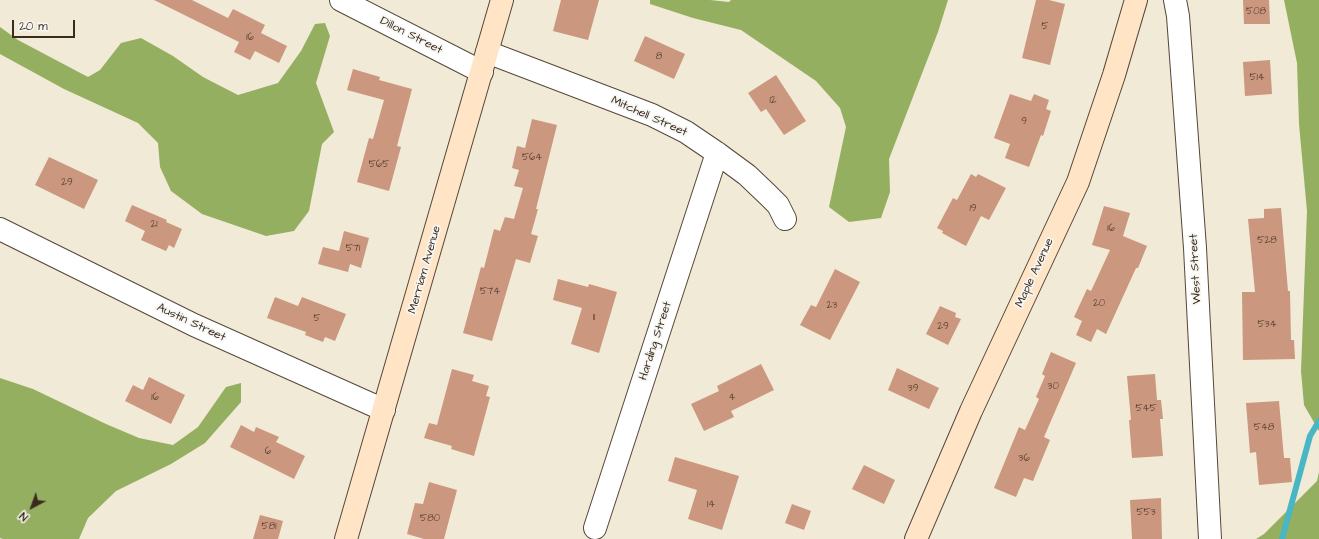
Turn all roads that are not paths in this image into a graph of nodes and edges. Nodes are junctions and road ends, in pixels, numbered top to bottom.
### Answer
1 (341, 0) edge
2 (502, 0) edge
3 (1136, 0) edge
4 (1175, 0) edge
5 (484, 62) junction
6 (718, 153) junction
7 (785, 219) dead end
8 (0, 229) edge
9 (384, 410) junction
10 (595, 528) dead end
11 (346, 539) edge
12 (916, 539) edge
13 (1210, 539) edge

1 - 5 street, Dillon Street
2 - 5 main road, Merriam Avenue
3 - 12 main road, Maple Avenue
4 - 13 street, West Street
5 - 6 street, Mitchell Street
5 - 9 main road, Merriam Avenue
6 - 7 street, Mitchell Street
6 - 10 street, Harding Street
8 - 9 street, Austin Street
9 - 11 main road, Merriam Avenue

